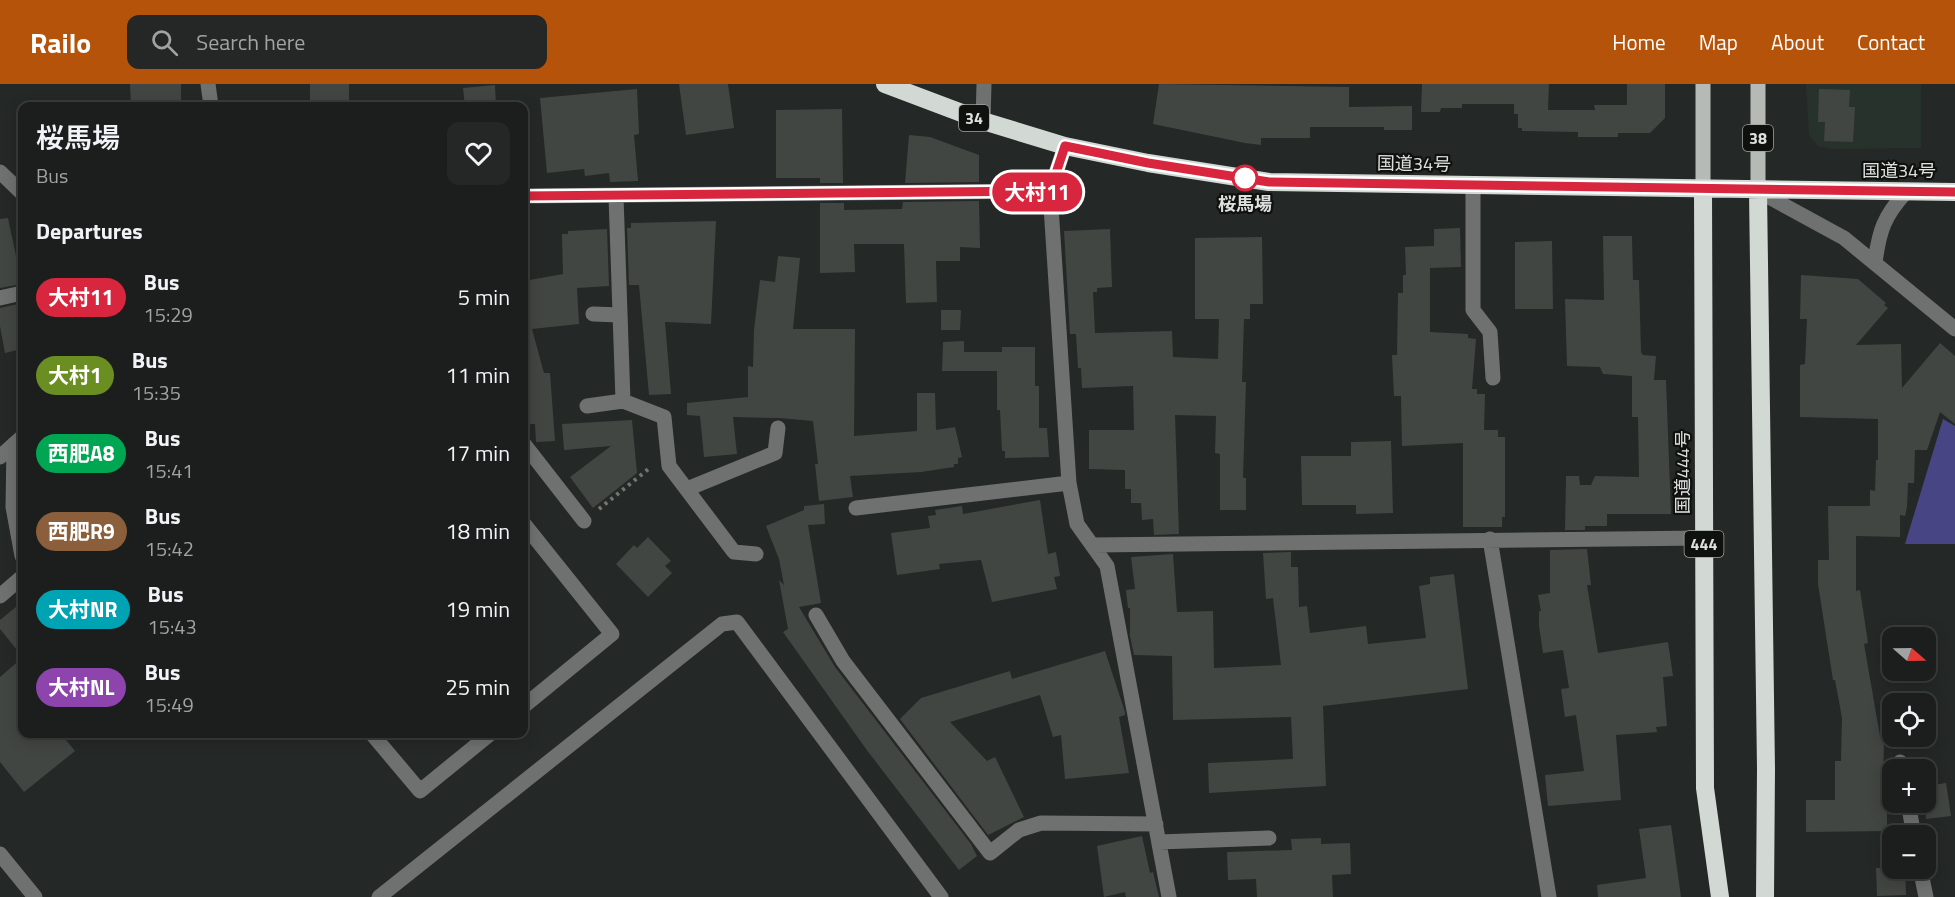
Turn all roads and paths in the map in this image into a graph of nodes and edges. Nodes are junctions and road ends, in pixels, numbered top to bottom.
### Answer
1 (208, 84) edge
2 (885, 84) edge
3 (984, 84) edge
4 (1703, 84) edge
5 (1758, 84) edge
6 (210, 102) edge
7 (984, 121) junction
8 (1065, 146) junction
9 (0, 172) edge
10 (1473, 186) junction
11 (1703, 190) junction
12 (1050, 191) junction
13 (1758, 191) junction
14 (18, 192) edge
15 (1906, 192) junction
16 (1955, 192) edge
17 (528, 196) edge
18 (616, 196) junction
19 (1875, 263) junction
20 (18, 294) edge
21 (0, 298) edge
22 (593, 314) dead end
23 (620, 315) junction
24 (1955, 328) edge
25 (1493, 378) dead end
26 (622, 401) junction
27 (587, 406) dead end
28 (778, 428) dead end
29 (18, 441) edge
30 (528, 449) edge
31 (668, 453) junction
32 (0, 456) edge
33 (1069, 483) junction
34 (687, 489) junction
35 (13, 507) junction
36 (856, 508) dead end
37 (0, 517) edge
38 (584, 521) joint
39 (528, 529) edge
40 (18, 534) edge
41 (1490, 538) junction
42 (1704, 538) junction
43 (1093, 545) junction
44 (756, 554) dead end
45 (18, 580) edge
46 (0, 596) edge
47 (816, 615) dead end
48 (528, 703) edge
49 (375, 738) edge
50 (485, 738) edge
51 (1156, 824) junction
52 (1269, 838) dead end
53 (1159, 842) junction
54 (0, 854) edge
55 (1922, 879) edge
56 (35, 897) edge
57 (379, 897) edge
58 (941, 897) edge
59 (1169, 897) edge
60 (1550, 897) edge
61 (1720, 897) edge
62 (1765, 897) edge
63 (1926, 897) edge

1 - 6 street
2 - 7 highway, 国道34号 / 34
3 - 7 street
4 - 11 main road
5 - 13 main road, 38
7 - 8 highway, 国道34号 / 34
8 - 10 highway, 国道34号 / 34
8 - 12 street
9 - 14 street
10 - 11 highway, 国道34号 / 34
10 - 25 street
11 - 13 highway, 国道34号 / 34
11 - 42 highway, 国道444号 / 444
12 - 18 street
12 - 33 street
13 - 15 highway, 国道34号 / 34
13 - 19 street
13 - 62 highway
15 - 16 highway, 国道34号 / 34
15 - 19 street
17 - 18 street
18 - 23 street
19 - 24 street
20 - 21 street
22 - 23 street
23 - 26 street
26 - 27 street
26 - 31 street
28 - 34 street
29 - 32 street
29 - 35 street
30 - 38 street
31 - 34 street
31 - 38 path
33 - 36 street
33 - 43 street
34 - 44 street
35 - 37 street
35 - 40 street
39 - 48 street
41 - 42 street
41 - 43 street
41 - 60 street
42 - 61 highway, 国道444号 / 444
43 - 51 street
45 - 46 street
47 - 51 street
49 - 50 street
51 - 53 street
52 - 53 street
53 - 59 street
54 - 56 street
55 - 63 street
57 - 58 street

